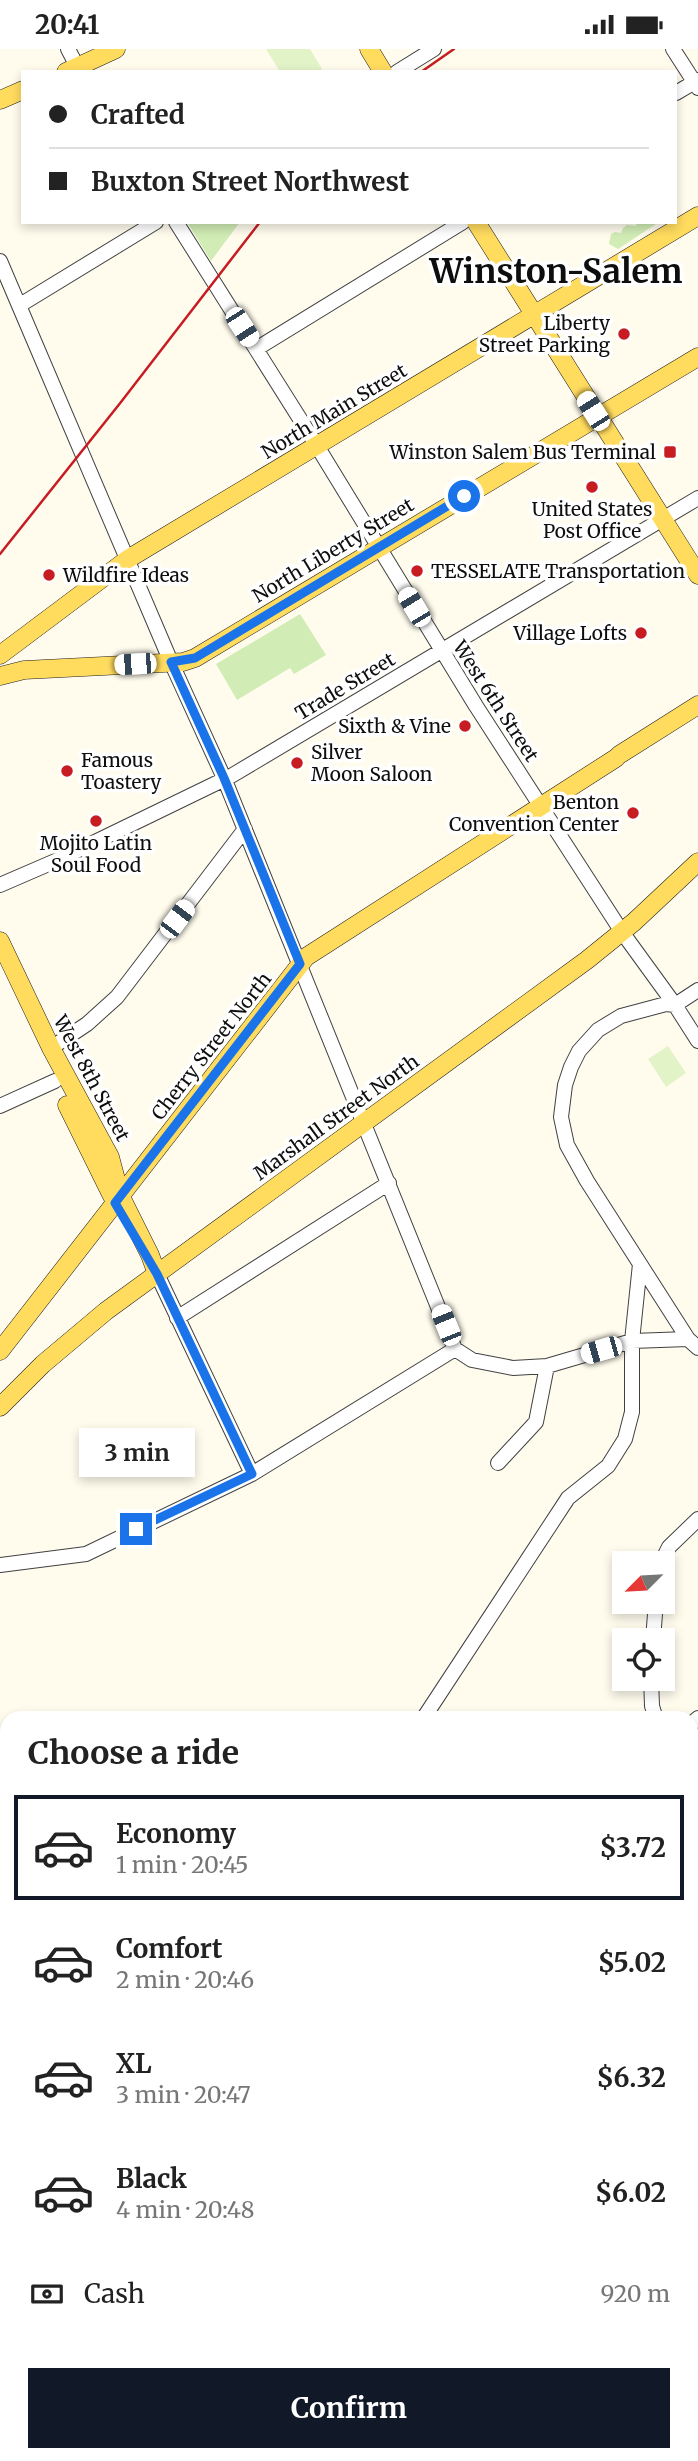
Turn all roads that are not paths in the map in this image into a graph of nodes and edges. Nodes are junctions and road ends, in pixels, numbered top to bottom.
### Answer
1 (68, 49) edge
2 (116, 49) edge
3 (369, 49) edge
4 (434, 49) edge
5 (673, 49) edge
6 (75, 70) edge
7 (382, 70) edge
8 (400, 70) edge
9 (697, 83) edge
10 (21, 91) edge
11 (677, 93) edge
12 (0, 100) edge
13 (698, 216) edge
14 (153, 224) edge
15 (177, 224) edge
16 (461, 224) edge
17 (477, 224) edge
18 (0, 261) edge
19 (20, 305) junction
20 (534, 316) junction
21 (256, 349) junction
22 (698, 357) edge
23 (598, 417) junction
24 (317, 446) junction
25 (698, 498) edge
26 (663, 519) junction
27 (378, 547) junction
28 (128, 559) junction
29 (698, 575) edge
30 (19, 642) junction
31 (441, 650) junction
32 (0, 656) edge
33 (171, 662) junction
34 (33, 670) junction
35 (0, 676) edge
36 (698, 705) edge
37 (224, 778) junction
38 (541, 807) junction
39 (245, 829) junction
40 (698, 862) edge
41 (0, 885) edge
42 (622, 932) junction
43 (0, 941) edge
44 (300, 964) junction
45 (0, 970) edge
46 (698, 990) edge
47 (675, 1005) junction
48 (698, 1041) edge
49 (51, 1048) junction
50 (55, 1081) junction
51 (0, 1106) edge
52 (365, 1122) junction
53 (110, 1157) junction
54 (150, 1158) junction
55 (389, 1183) junction
56 (117, 1199) junction
57 (640, 1264) junction
58 (157, 1274) junction
59 (177, 1318) junction
60 (632, 1341) junction
61 (693, 1344) edge
62 (455, 1349) junction
63 (0, 1351) edge
64 (547, 1366) junction
65 (0, 1407) edge
66 (498, 1463) dead end
67 (252, 1474) junction
68 (698, 1519) edge
69 (667, 1551) edge
70 (0, 1565) edge
71 (651, 1691) edge
72 (428, 1711) edge
73 (654, 1711) edge

1 - 6 street
2 - 6 main road
3 - 7 main road
4 - 8 street
5 - 9 street
9 - 11 street
10 - 12 main road
13 - 20 main road, North Main Street
14 - 19 street
15 - 21 street, West 6th Street
16 - 21 street
17 - 20 main road
18 - 19 street
19 - 28 street
20 - 23 main road
20 - 24 main road, North Main Street
21 - 24 street, West 6th Street
22 - 23 main road, North Liberty Street
23 - 26 main road
23 - 27 main road, North Liberty Street
24 - 27 street, West 6th Street
24 - 28 main road, North Main Street
25 - 26 street, Trade Street
26 - 29 main road
26 - 31 street, Trade Street
27 - 31 street, West 6th Street
27 - 33 main road, North Liberty Street
28 - 30 main road, North Main Street
28 - 33 street
30 - 32 main road, North Main Street
30 - 34 main road
31 - 37 street, Trade Street
31 - 38 street, West 6th Street
33 - 34 main road, North Liberty Street
33 - 37 street
34 - 35 main road, North Liberty Street
36 - 38 main road, Cherry Street North
37 - 39 street
37 - 41 street, Trade Street
38 - 42 street, West 6th Street
38 - 44 main road, Cherry Street North
39 - 44 street
39 - 49 street
40 - 42 main road, Marshall Street North
42 - 47 street, West 6th Street
42 - 52 main road, Marshall Street North
43 - 49 main road, West 8th Street
44 - 52 street
44 - 54 main road, Cherry Street North
45 - 50 main road, West 8th Street
46 - 47 street
47 - 48 street, West 6th Street
47 - 57 street
49 - 53 main road, West 8th Street
50 - 51 street
50 - 56 main road, West 8th Street
52 - 55 street
52 - 58 main road, Marshall Street North
53 - 54 main road
53 - 56 main road, West 8th Street
54 - 56 main road, Cherry Street North
55 - 59 street
55 - 62 street
56 - 58 main road, West 8th Street
56 - 63 main road, Cherry Street North
57 - 60 street
57 - 61 street
58 - 59 street, West 8th Street
58 - 65 main road, Marshall Street North
59 - 67 street, West 8th Street
60 - 61 street
60 - 64 street
60 - 72 street
62 - 64 street
62 - 67 street
64 - 66 street
67 - 70 street
68 - 69 street
71 - 73 street

